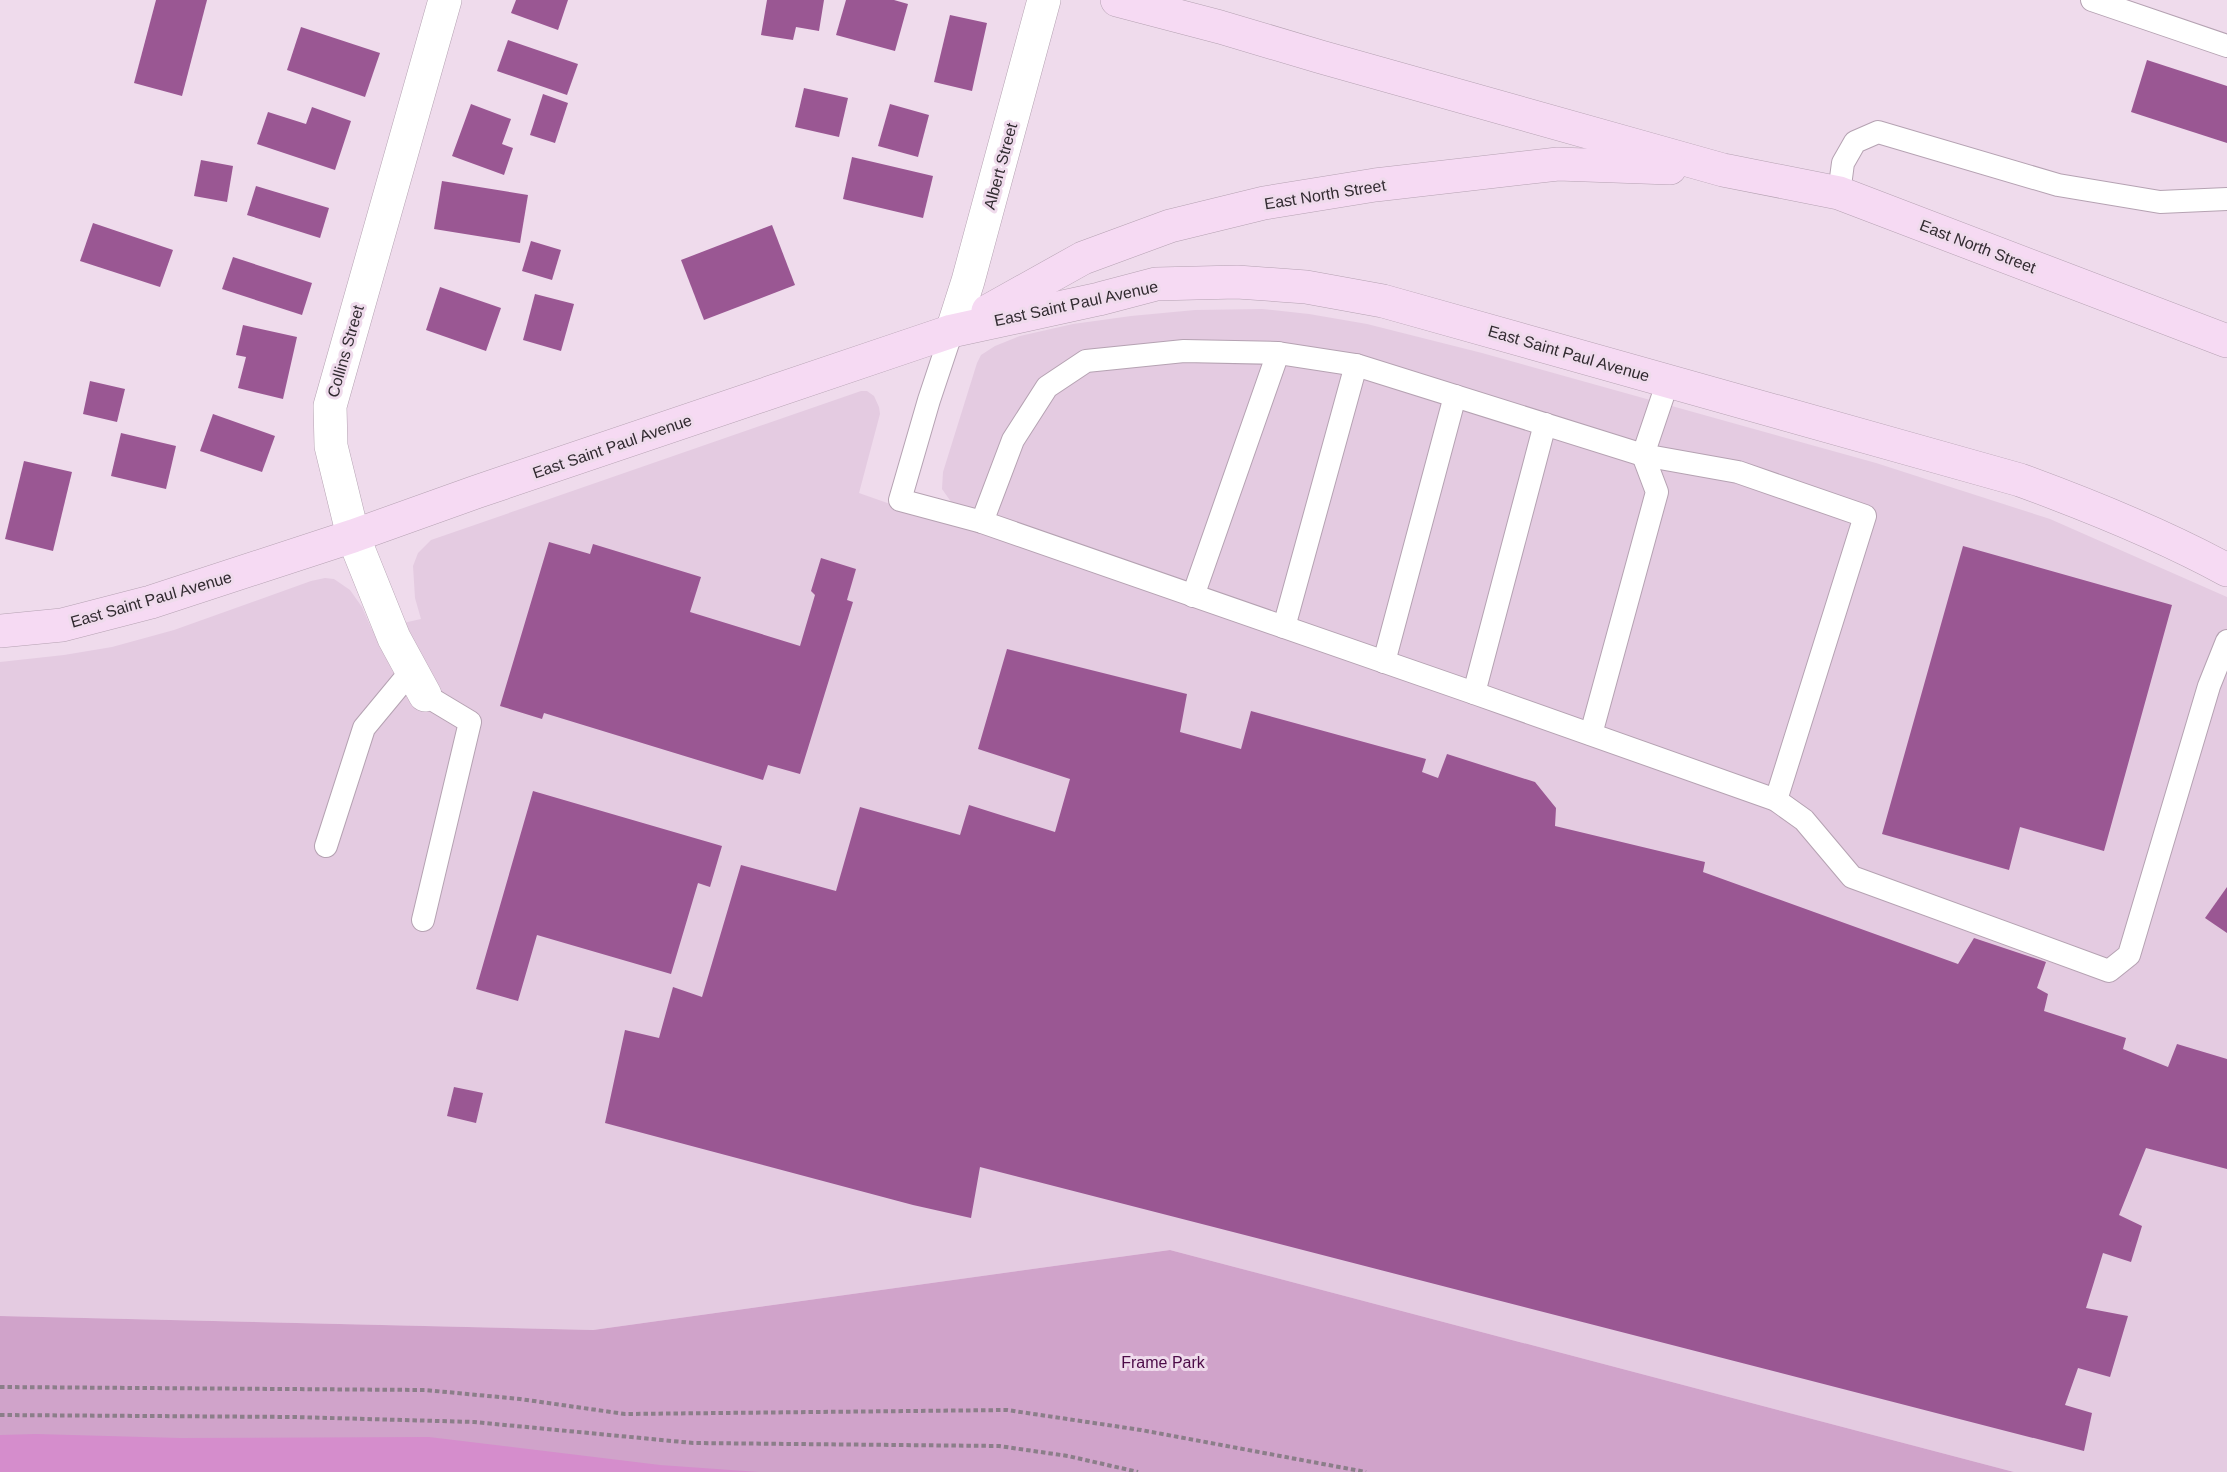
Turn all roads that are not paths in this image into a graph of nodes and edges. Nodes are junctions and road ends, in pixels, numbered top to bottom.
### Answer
1 (445, 0) edge
2 (1044, 0) edge
3 (1117, 0) edge
4 (2092, 0) edge
5 (2227, 46) edge
6 (1723, 170) junction
7 (1839, 193) junction
8 (2227, 199) edge
9 (952, 331) junction
10 (2227, 341) edge
11 (1278, 353) junction
12 (1356, 365) junction
13 (1668, 381) junction
14 (1455, 396) junction
15 (1545, 424) junction
16 (1643, 455) junction
17 (982, 522) junction
18 (353, 536) junction
19 (2227, 570) edge
20 (1193, 596) junction
21 (1284, 627) junction
22 (0, 631) edge
23 (2227, 641) edge
24 (1384, 662) junction
25 (419, 682) junction
26 (1474, 693) junction
27 (1591, 734) junction
28 (1776, 800) junction
29 (326, 846) dead end
30 (423, 920) dead end

1 - 18 street, Collins Street
2 - 9 street, Albert Street
3 - 6 main road, East North Street
4 - 5 lane
6 - 7 main road, East North Street
6 - 9 main road, East North Street
7 - 8 lane
7 - 10 main road, East North Street
9 - 13 main road, East Saint Paul Avenue
9 - 17 lane
9 - 18 main road, East Saint Paul Avenue
11 - 12 lane
11 - 17 lane
11 - 20 lane
12 - 14 lane
12 - 21 lane
13 - 16 lane
13 - 19 main road, East Saint Paul Avenue
14 - 15 lane
14 - 24 lane
15 - 16 lane
15 - 26 lane
16 - 27 lane
16 - 28 lane
17 - 20 lane
18 - 22 main road, East Saint Paul Avenue
18 - 25 street, Collins Street
20 - 21 lane
21 - 24 lane
23 - 28 lane
24 - 26 lane
25 - 29 lane
25 - 30 lane
26 - 27 lane
27 - 28 lane

